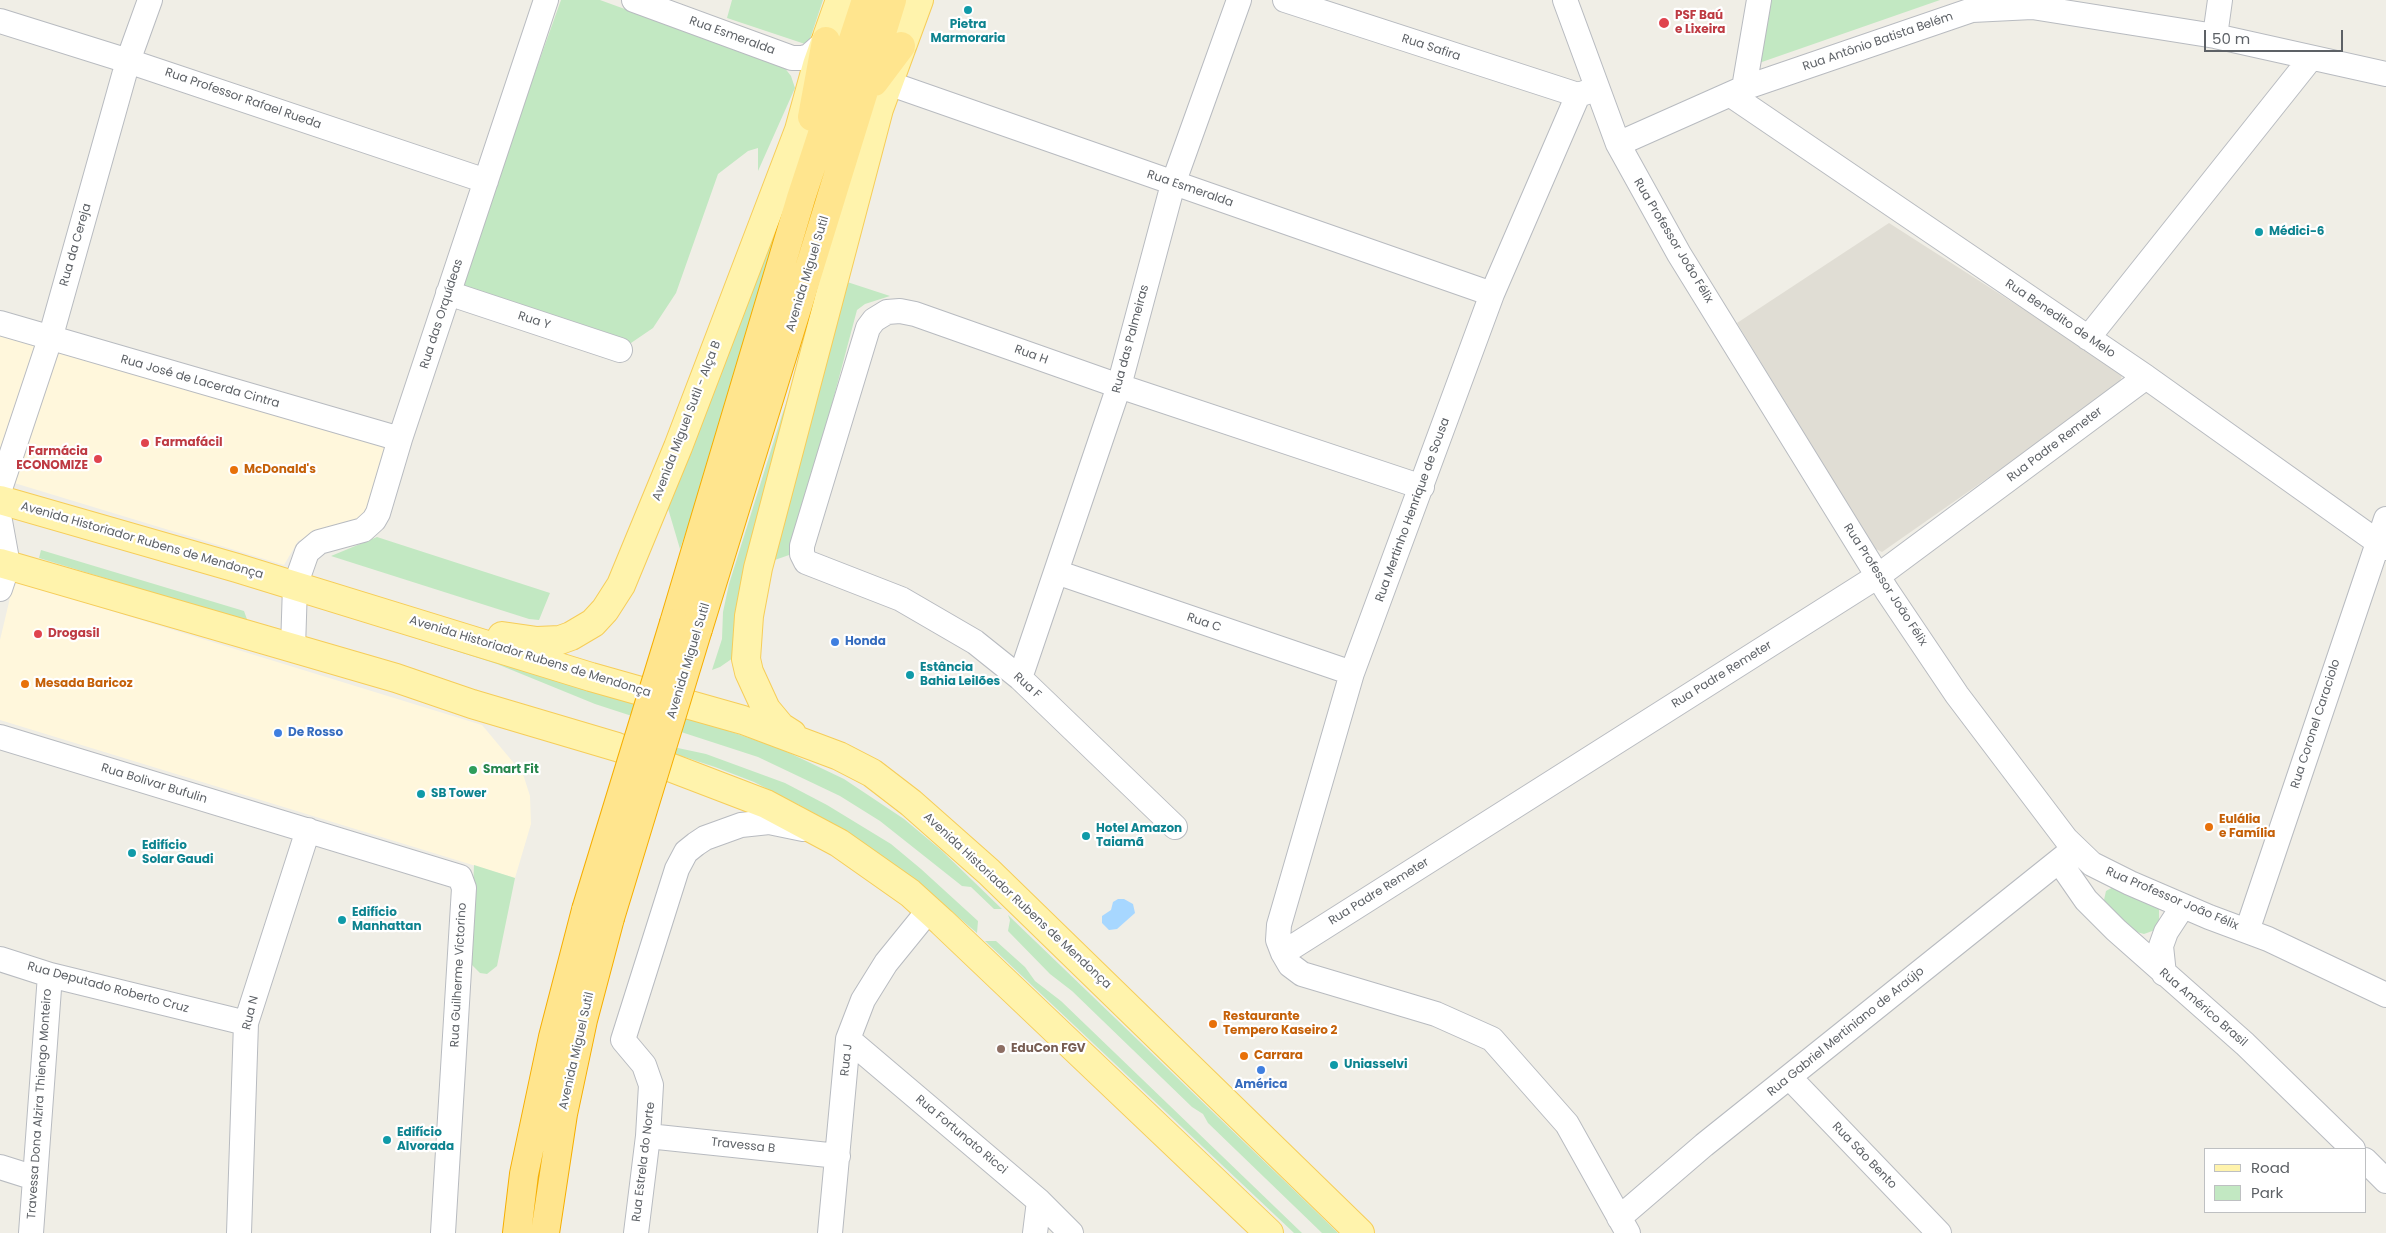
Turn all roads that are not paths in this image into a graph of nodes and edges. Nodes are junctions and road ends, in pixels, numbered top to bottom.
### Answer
1 (150, 0) edge
2 (546, 0) edge
3 (634, 0) edge
4 (840, 0) edge
5 (866, 0) edge
6 (892, 0) edge
7 (919, 0) edge
8 (1239, 0) edge
9 (1285, 0) edge
10 (1565, 0) edge
11 (1759, 0) edge
12 (2220, 0) edge
13 (1973, 5) edge
14 (0, 21) edge
15 (2215, 36) junction
16 (826, 41) junction
17 (900, 46) junction
18 (2311, 58) junction
19 (128, 61) junction
20 (2386, 74) edge
21 (888, 83) junction
22 (1587, 92) junction
23 (1738, 92) junction
24 (863, 98) junction
25 (1618, 144) junction
26 (486, 181) junction
27 (1173, 184) junction
28 (801, 198) junction
29 (448, 293) junction
30 (1492, 294) junction
31 (0, 323) edge
32 (2088, 338) junction
33 (50, 339) junction
34 (620, 350) dead end
35 (2146, 377) junction
36 (1119, 386) junction
37 (400, 439) junction
38 (1422, 487) junction
39 (0, 489) edge
40 (0, 500) edge
41 (2386, 519) edge
42 (0, 521) edge
43 (2381, 545) edge
44 (802, 554) joint
45 (2, 572) edge
46 (1056, 572) junction
47 (1878, 576) junction
48 (295, 586) junction
49 (417, 622) junction
50 (686, 626) junction
51 (293, 648) junction
52 (1352, 673) junction
53 (1020, 678) junction
54 (0, 737) edge
55 (804, 742) junction
56 (1175, 827) dead end
57 (308, 830) junction
58 (839, 843) junction
59 (2067, 854) junction
60 (2183, 906) junction
61 (929, 910) junction
62 (598, 914) junction
63 (2247, 931) junction
64 (1283, 953) junction
65 (0, 958) edge
66 (2164, 974) junction
67 (50, 975) junction
68 (2386, 994) edge
69 (246, 1024) junction
70 (848, 1039) junction
71 (1790, 1078) junction
72 (648, 1136) junction
73 (2352, 1148) edge
74 (838, 1156) junction
75 (2366, 1161) edge
76 (0, 1167) edge
77 (35, 1178) junction
78 (2386, 1181) edge
79 (1039, 1201) junction
80 (1623, 1225) edge
81 (31, 1233) edge
82 (239, 1233) edge
83 (443, 1233) edge
84 (517, 1233) edge
85 (545, 1233) edge
86 (636, 1233) edge
87 (830, 1233) edge
88 (1035, 1233) edge
89 (1071, 1233) edge
90 (1269, 1233) edge
91 (1360, 1233) edge
92 (1939, 1233) edge

1 - 19 street, Rua da Cereja
2 - 26 street, Rua das Orquídeas
3 - 16 street, Rua Esmeralda
4 - 16 main road
5 - 28 highway
6 - 24 highway, Avenida Miguel Sutil
7 - 17 main road, Avenida Miguel Sutil
8 - 27 street, Rua das Palmeiras
9 - 22 street, Rua Safira
10 - 22 street, Rua Professor João Félix
11 - 23 street
12 - 15 street
13 - 15 street, Rua Antônio Batista Belém
13 - 23 street, Rua Antônio Batista Belém
14 - 19 street, Rua Professor Rafael Rueda
15 - 18 street, Rua Antônio Batista Belém
16 - 28 highway
16 - 49 main road, Avenida Miguel Sutil - Alça B
17 - 21 main road, Avenida Miguel Sutil
17 - 24 highway
18 - 20 street, Rua Antônio Batista Belém
18 - 32 street
19 - 26 street, Rua Professor Rafael Rueda
19 - 33 street, Rua da Cereja
21 - 27 street, Rua Esmeralda
21 - 55 main road, Avenida Miguel Sutil
22 - 25 street, Rua Professor João Félix
22 - 30 street, Rua Mertinho Henrique de Sousa
23 - 25 street, Rua Antônio Batista Belém
23 - 32 street, Rua Benedito de Melo
24 - 50 highway, Avenida Miguel Sutil
25 - 47 street, Rua Professor João Félix
26 - 29 street, Rua das Orquídeas
27 - 30 street, Rua Esmeralda
27 - 36 street, Rua das Palmeiras
28 - 50 highway, Avenida Miguel Sutil
29 - 34 street, Rua Y
29 - 37 street, Rua das Orquídeas
30 - 38 street, Rua Mertinho Henrique de Sousa
31 - 33 street, Rua José de Lacerda Cintra
32 - 35 street, Rua Benedito de Melo
33 - 37 street, Rua José de Lacerda Cintra
33 - 39 street, Rua da Cereja
35 - 43 street, Rua Benedito de Melo
35 - 47 street, Rua Padre Remeter
36 - 38 street, Rua H
36 - 44 street, Rua H
36 - 46 street, Rua das Palmeiras
37 - 48 street, Rua das Orquídeas
38 - 52 street, Rua Mertinho Henrique de Sousa
40 - 48 main road, Avenida Historiador Rubens de Mendonça
41 - 43 street, Rua Coronel Caraciolo
42 - 45 street
43 - 63 street, Rua Coronel Caraciolo
44 - 53 street, Rua F
45 - 51 main road
46 - 52 street, Rua C
46 - 53 street, Rua das Palmeiras
47 - 59 street, Rua Professor João Félix
47 - 64 street, Rua Padre Remeter
48 - 49 main road, Avenida Historiador Rubens de Mendonça
48 - 51 street, Rua das Orquídeas
49 - 55 main road, Avenida Historiador Rubens de Mendonça
50 - 62 highway, Avenida Miguel Sutil, bridge
51 - 58 main road
52 - 64 street, Rua Mertinho Henrique de Sousa
53 - 56 street, Rua F
54 - 57 street, Rua Bolivar Bufulin
55 - 91 main road, Avenida Historiador Rubens de Mendonça
57 - 69 street, Rua N
57 - 83 street, Rua Guilherme Victorino
58 - 61 main road
58 - 72 street, Rua Estrela do Norte
59 - 60 street, Rua Professor João Félix
59 - 66 street, Rua Américo Brasil
59 - 71 street, Rua Gabriel Mertiniano de Araújo
60 - 63 street, Rua Professor João Félix
60 - 66 street
61 - 70 street, Rua J
61 - 90 main road
62 - 84 highway, Avenida Miguel Sutil
62 - 85 highway, Avenida Miguel Sutil
63 - 68 street, Rua Professor João Félix
64 - 80 street
65 - 67 street, Rua Deputado Roberto Cruz
66 - 73 street, Rua Américo Brasil
67 - 69 street, Rua Deputado Roberto Cruz
67 - 77 street, Travessa Dona Alzira Thiengo Monteiro
69 - 82 street, Rua N
70 - 74 street, Rua J
70 - 79 street, Rua Fortunato Ricci
71 - 80 street, Rua Gabriel Mertiniano de Araújo
71 - 92 street, Rua São Bento
72 - 74 street, Travessa B
72 - 86 street, Rua Estrela do Norte
74 - 87 street, Rua J
75 - 78 street
76 - 77 street
77 - 81 street, Travessa Dona Alzira Thiengo Monteiro
79 - 88 street
79 - 89 street, Rua Fortunato Ricci

